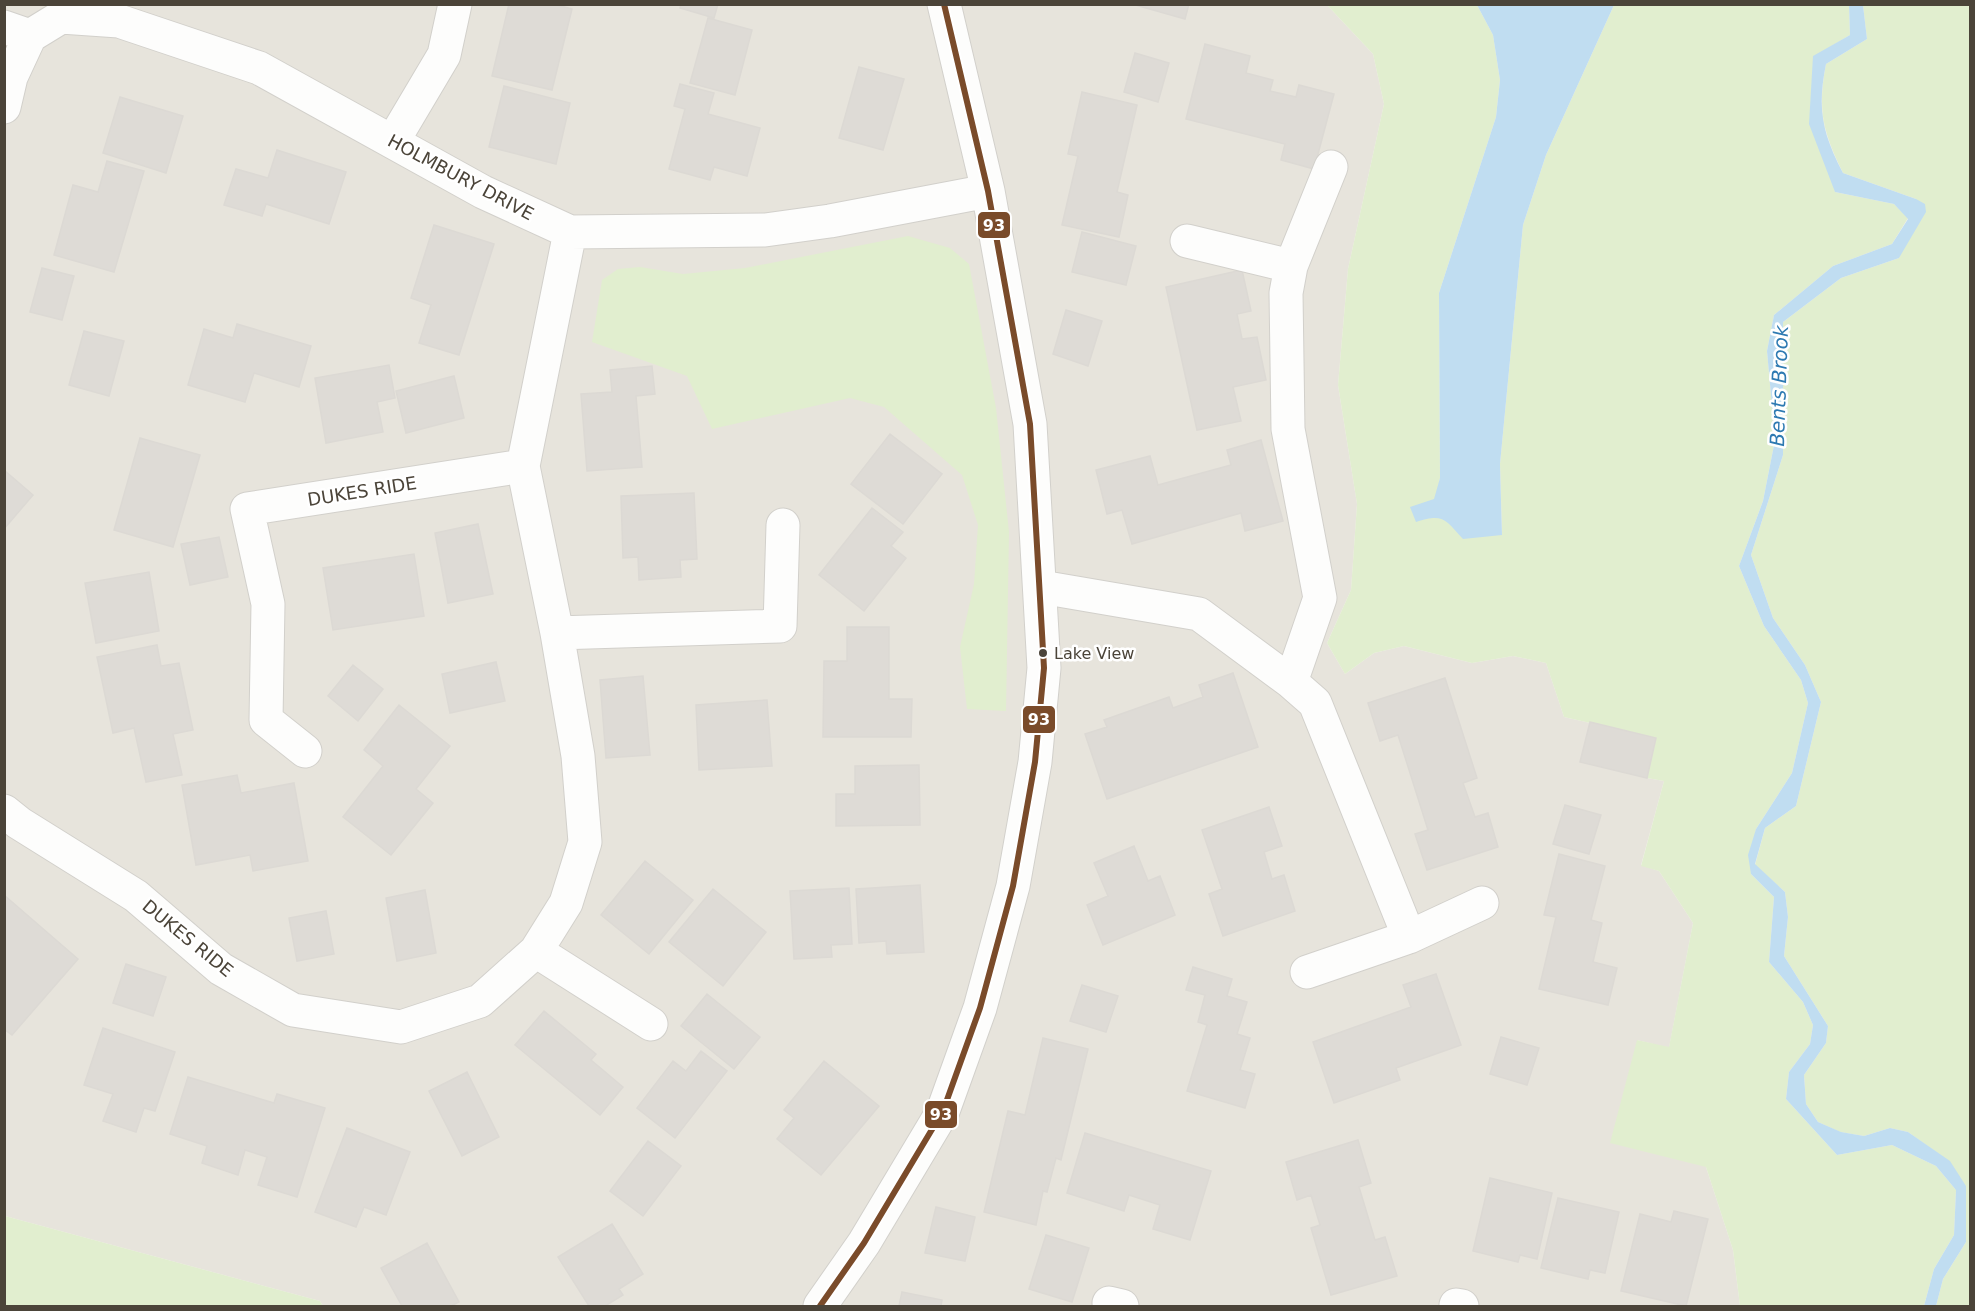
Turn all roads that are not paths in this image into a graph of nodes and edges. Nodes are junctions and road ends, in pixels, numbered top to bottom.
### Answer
1 (455, 4) edge
2 (944, 4) edge
3 (17, 32) edge
4 (4, 107) edge
5 (393, 141) junction
6 (1330, 167) dead end
7 (988, 191) junction
8 (570, 232) junction
9 (1187, 241) dead end
10 (1291, 266) junction
11 (523, 466) junction
12 (783, 525) dead end
13 (1041, 587) junction
14 (557, 633) junction
15 (1291, 682) junction
16 (305, 751) dead end
17 (4, 811) edge
18 (1482, 903) dead end
19 (1409, 937) junction
20 (537, 951) junction
21 (1307, 972) dead end
22 (651, 1024) dead end
23 (820, 1306) edge

1 - 5 street
2 - 7 street
3 - 4 street, HOLMBURY DRIVE
3 - 5 street, HOLMBURY DRIVE
5 - 8 street, HOLMBURY DRIVE
6 - 10 street
7 - 8 street, HOLMBURY DRIVE
7 - 13 street
8 - 11 street, DUKES RIDE
9 - 10 street
10 - 15 street
11 - 14 street, DUKES RIDE
11 - 16 street, DUKES RIDE
12 - 14 street
13 - 15 street
13 - 23 street
14 - 20 street, DUKES RIDE
15 - 19 street
17 - 20 street, DUKES RIDE
18 - 19 street
19 - 21 street
20 - 22 street

